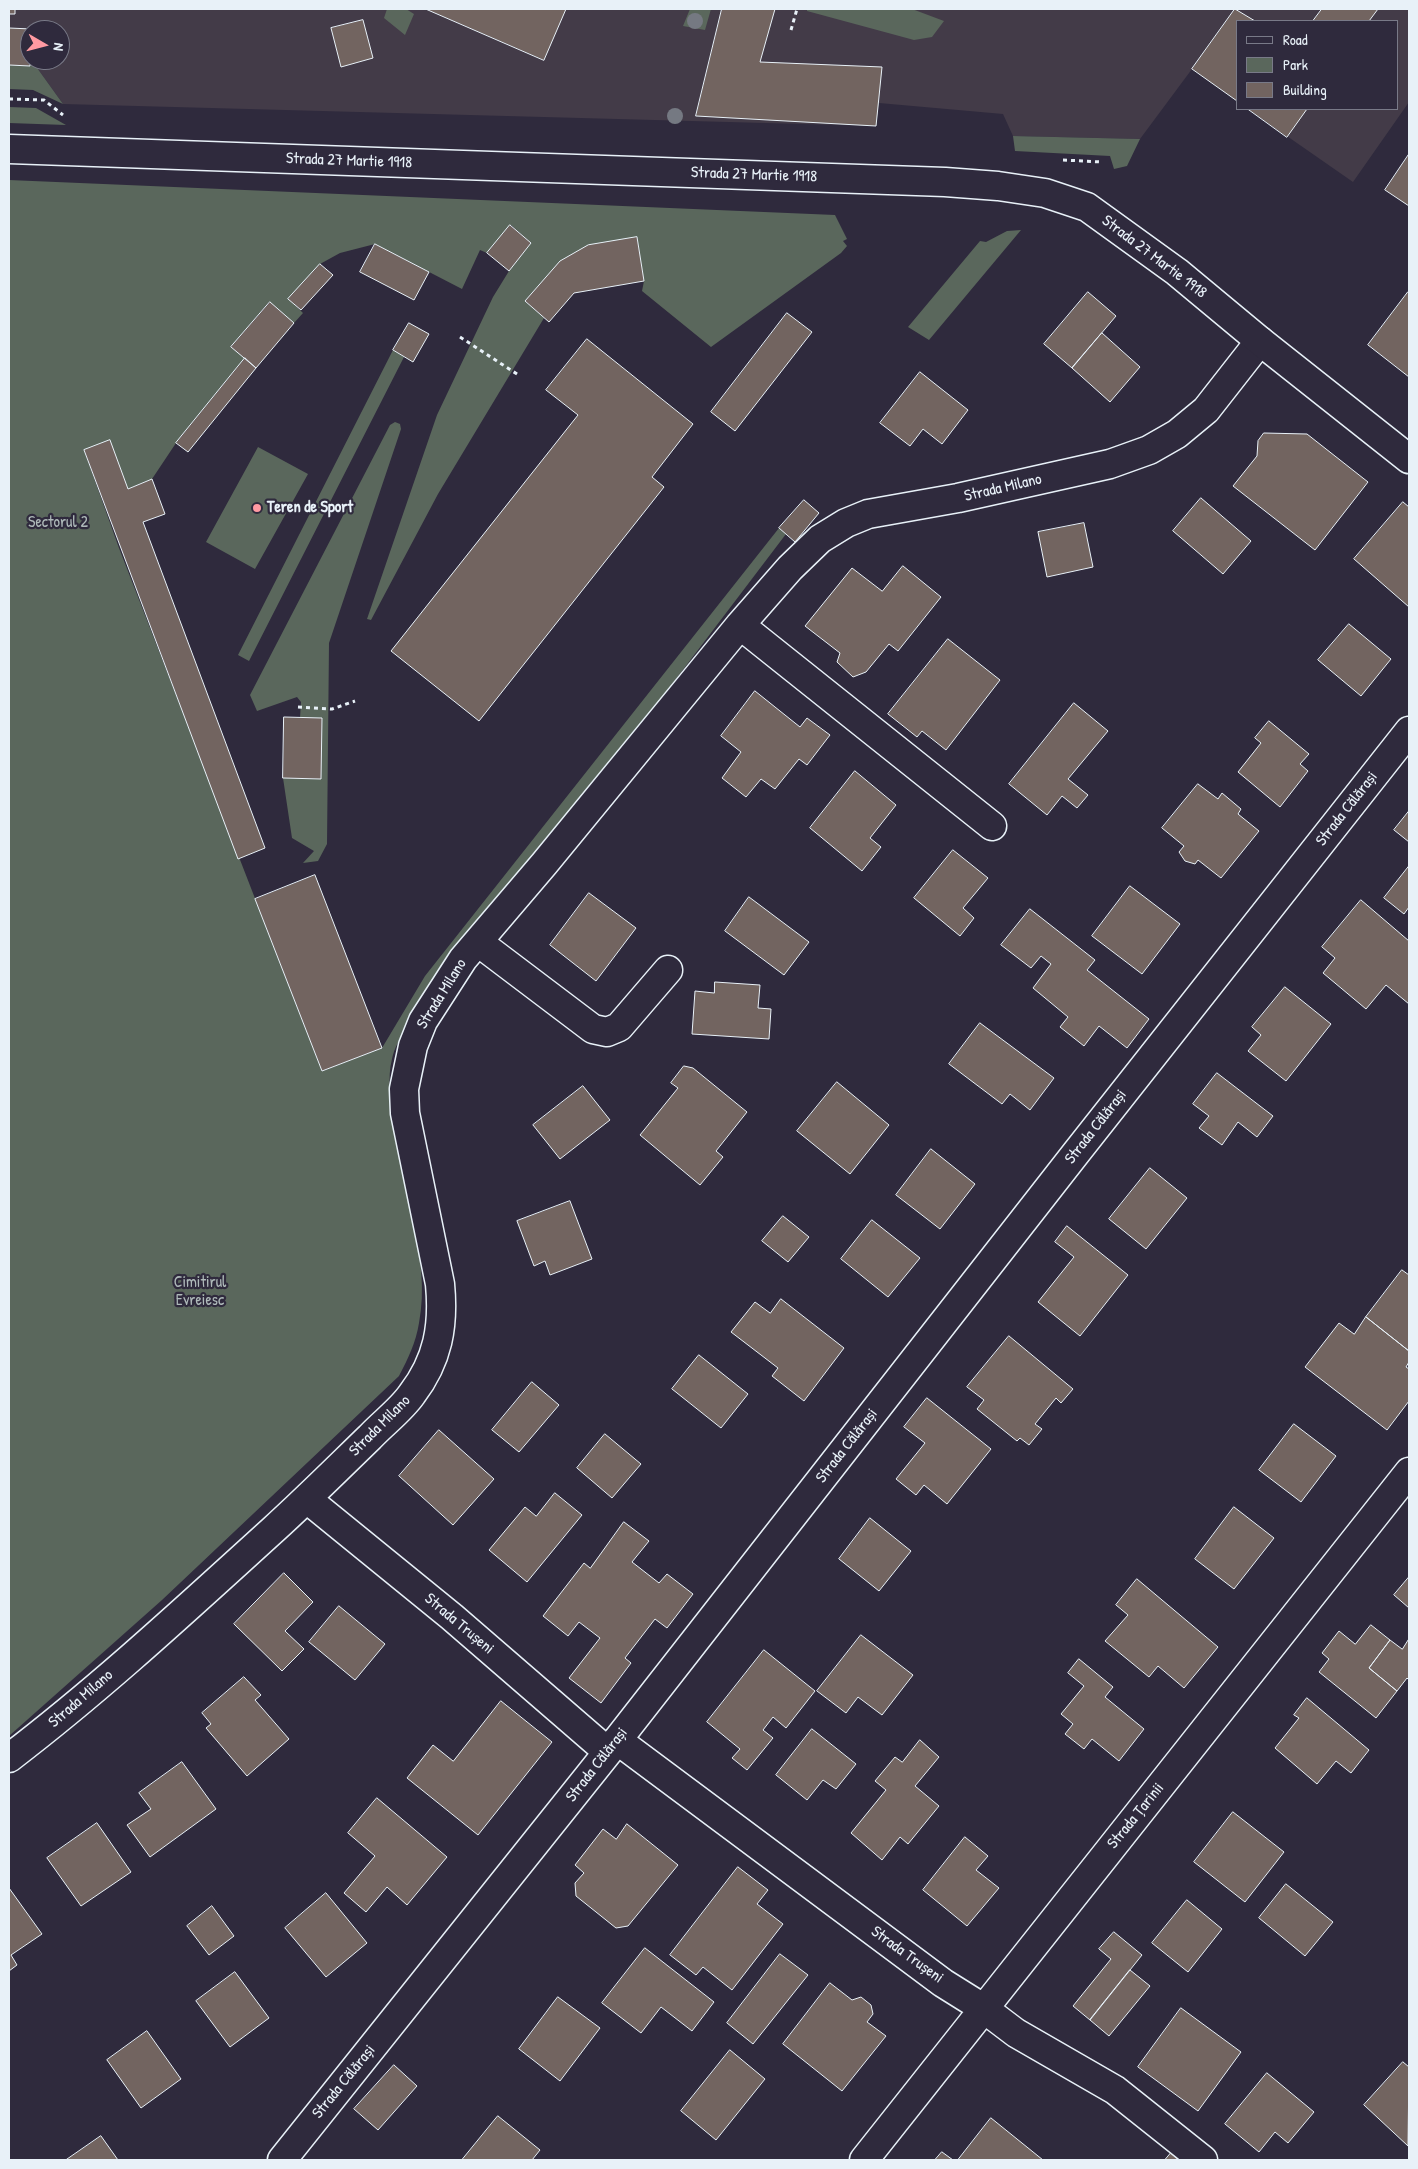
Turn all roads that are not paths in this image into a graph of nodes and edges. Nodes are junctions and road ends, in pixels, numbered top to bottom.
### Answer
1 (9, 149) edge
2 (1260, 341) junction
3 (1409, 459) edge
4 (740, 625) junction
5 (1409, 730) edge
6 (992, 826) dead end
7 (478, 942) junction
8 (668, 970) dead end
9 (1409, 1472) edge
10 (307, 1499) junction
11 (612, 1746) junction
12 (9, 1758) edge
13 (983, 2008) junction
14 (282, 2160) edge
15 (864, 2160) edge
16 (1203, 2160) edge

1 - 2 street, Strada 27 Martie 1918
2 - 3 street, Strada 27 Martie 1918
2 - 4 street, Strada Milano
4 - 6 street
4 - 7 street, Strada Milano
5 - 11 street, Strada Călărași
7 - 8 street, Strada Milano
7 - 10 street, Strada Milano
9 - 13 street, Strada Țarinii
10 - 11 street, Strada Trușeni
10 - 12 street, Strada Milano
11 - 13 street, Strada Trușeni
11 - 14 street, Strada Călărași
13 - 15 street, Strada Țarinii
13 - 16 street, Strada Trușeni

